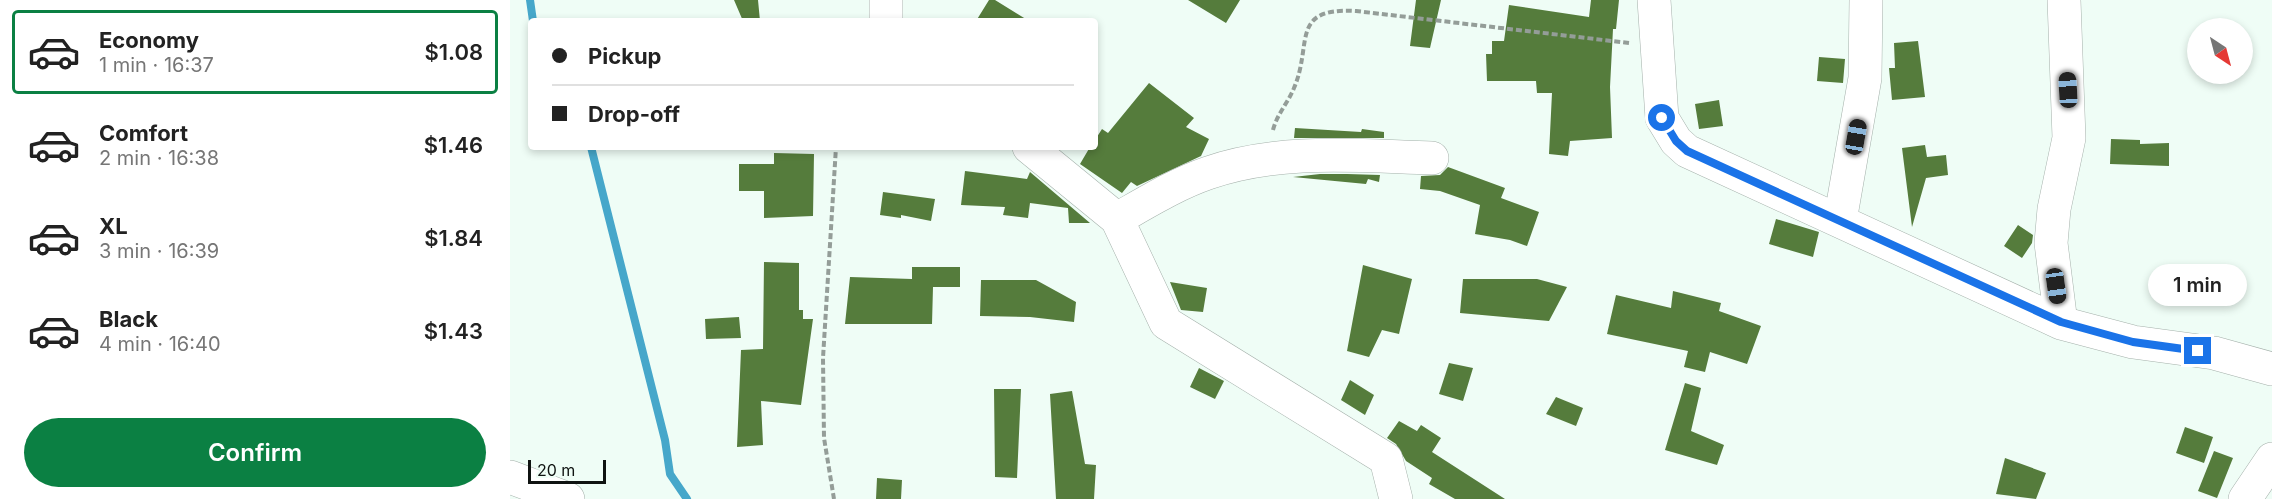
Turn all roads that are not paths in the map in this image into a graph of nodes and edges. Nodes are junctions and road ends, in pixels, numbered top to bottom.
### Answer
1 (886, 0) edge
2 (1654, 0) edge
3 (1866, 0) edge
4 (2064, 0) edge
5 (886, 18) edge
6 (1033, 150) edge
7 (1432, 158) dead end
8 (1118, 219) junction
9 (1840, 221) junction
10 (2061, 322) junction
11 (2272, 369) edge
12 (2272, 459) edge
13 (510, 477) edge
14 (568, 499) edge
15 (1396, 499) edge
16 (2245, 499) edge

1 - 5 street
2 - 9 street
3 - 9 street
4 - 10 street
6 - 8 street
7 - 8 street
8 - 15 street
9 - 10 street
10 - 11 street
12 - 16 street
13 - 14 street

